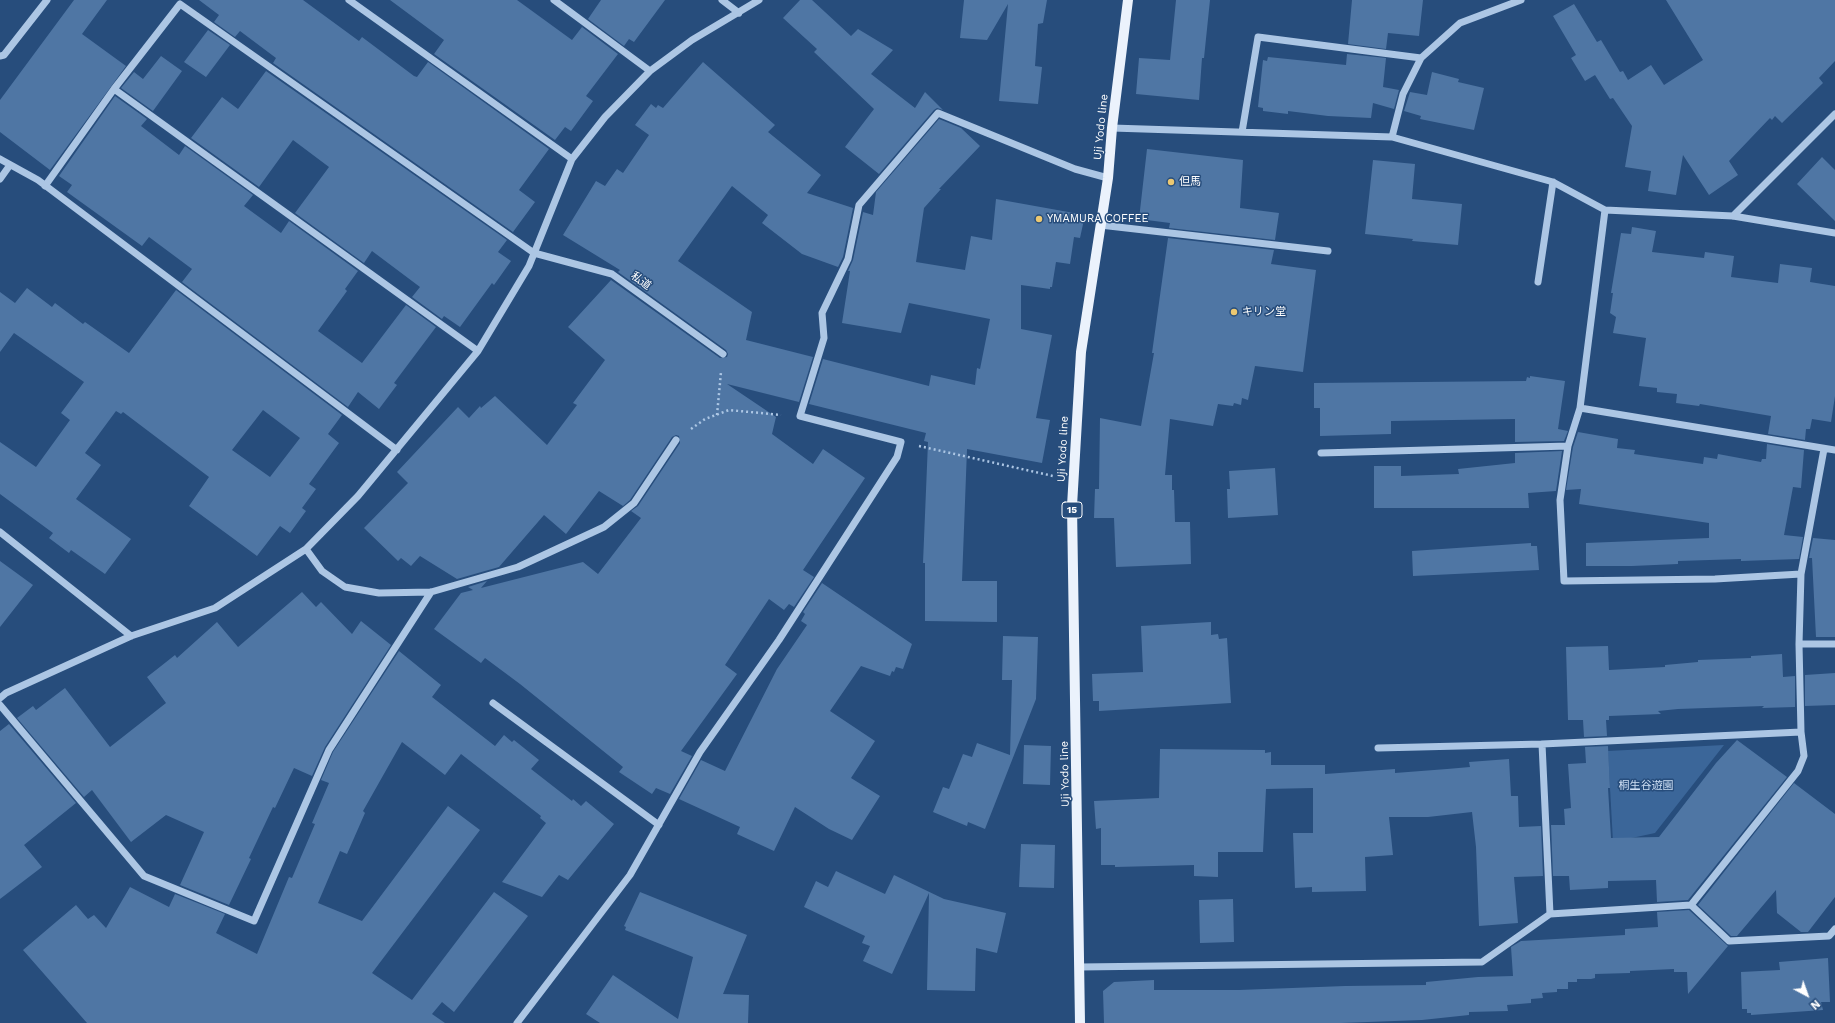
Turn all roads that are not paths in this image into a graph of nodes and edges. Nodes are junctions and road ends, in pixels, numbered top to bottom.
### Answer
1 (47, 0) edge
2 (348, 0) edge
3 (554, 0) edge
4 (722, 0) edge
5 (759, 0) edge
6 (1128, 0) edge
7 (1521, 0) edge
8 (739, 13) junction
9 (0, 56) edge
10 (1421, 58) junction
11 (650, 71) junction
12 (114, 89) junction
13 (1835, 114) edge
14 (1112, 128) junction
15 (1242, 132) junction
16 (1392, 137) junction
17 (0, 159) edge
18 (572, 159) junction
19 (10, 165) junction
20 (1108, 178) junction
21 (0, 179) edge
22 (1553, 182) junction
23 (45, 186) junction
24 (1605, 210) junction
25 (1733, 216) junction
26 (1100, 225) junction
27 (1835, 233) edge
28 (1328, 251) dead end
29 (534, 253) junction
30 (1538, 282) dead end
31 (478, 352) junction
32 (723, 354) road end
33 (1580, 408) junction
34 (676, 440) road end
35 (1568, 446) junction
36 (1824, 449) junction
37 (397, 450) junction
38 (1835, 450) edge
39 (1321, 453) dead end
40 (0, 532) edge
41 (306, 549) junction
42 (1801, 574) junction
43 (432, 592) junction
44 (131, 636) junction
45 (1800, 644) junction
46 (1835, 644) edge
47 (0, 698) edge
48 (493, 703) dead end
49 (0, 705) edge
50 (1800, 732) junction
51 (1542, 744) junction
52 (1378, 748) dead end
53 (659, 825) junction
54 (1691, 905) junction
55 (1550, 914) junction
56 (1835, 929) edge
57 (1080, 967) junction
58 (517, 1023) edge
59 (1080, 1023) edge

1 - 9 street
2 - 18 street
3 - 11 street
4 - 8 street
5 - 8 street
6 - 14 main road, Uji Yodo line / 15
7 - 10 street
8 - 11 street
10 - 15 street
10 - 16 street
11 - 18 street
12 - 23 street
12 - 29 street
12 - 31 street
13 - 25 street
14 - 15 street
14 - 20 main road, Uji Yodo line / 15
15 - 16 street
16 - 22 street
17 - 19 street
18 - 29 street
19 - 21 street
19 - 23 street
20 - 26 main road, Uji Yodo line / 15
20 - 53 street
22 - 24 street
22 - 30 street
23 - 37 street
24 - 25 street
24 - 33 street
25 - 27 street
26 - 28 street
26 - 57 main road, Uji Yodo line / 15
29 - 31 street
29 - 32 street, 私道
31 - 37 street
33 - 35 street
33 - 36 street
34 - 43 street
35 - 39 street
35 - 42 street
36 - 38 street
36 - 42 street
37 - 41 street
40 - 44 street
41 - 43 street
41 - 44 street
42 - 45 street
43 - 49 street
44 - 47 street
45 - 46 street
45 - 50 street
48 - 53 street
50 - 51 street
50 - 54 street
51 - 52 street
51 - 55 street
53 - 58 street
54 - 55 street
54 - 56 street
55 - 57 street
57 - 59 main road, Uji Yodo line / 15

